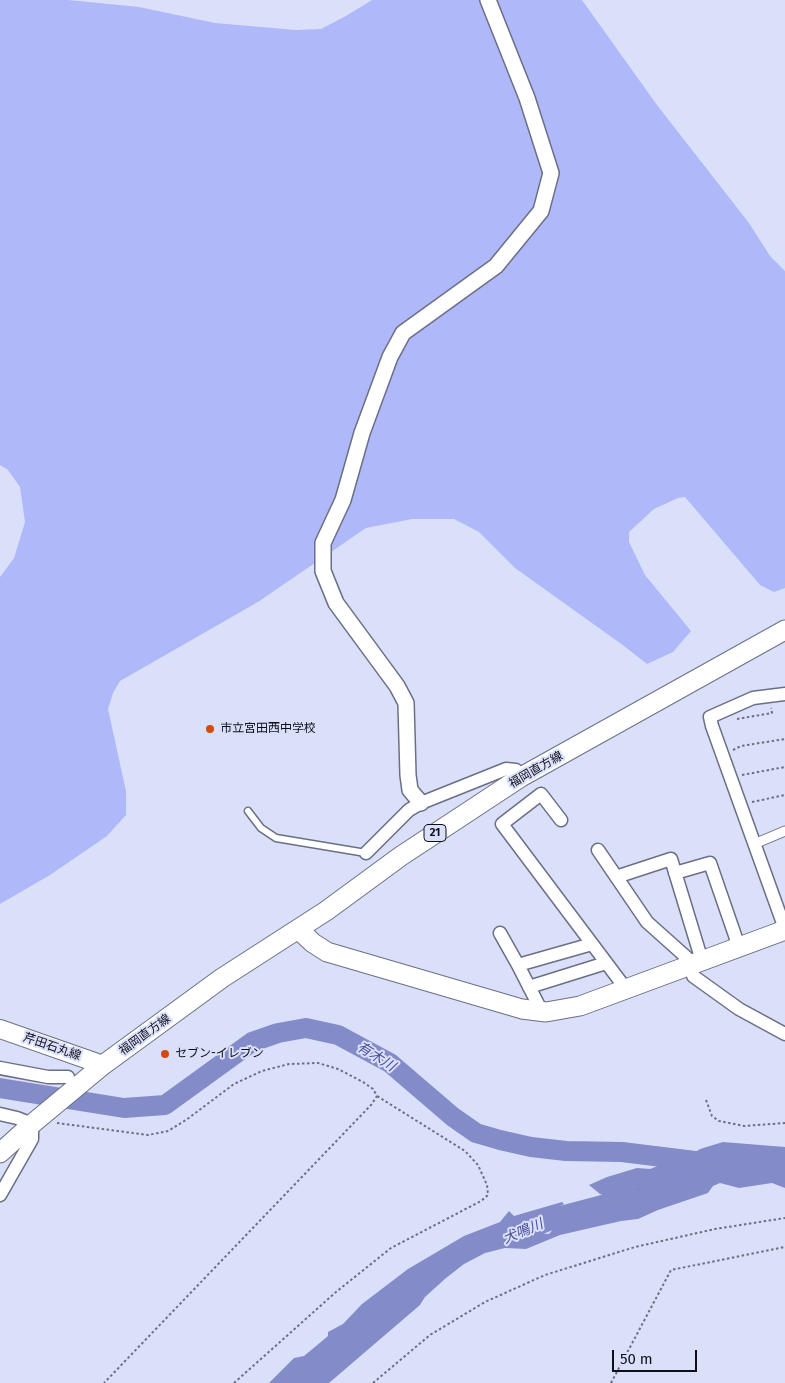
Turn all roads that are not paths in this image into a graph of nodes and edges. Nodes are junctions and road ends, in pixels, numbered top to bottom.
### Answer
1 (488, 0) edge
2 (785, 630) edge
3 (785, 694) edge
4 (521, 777) junction
5 (420, 803) junction
6 (248, 811) dead end
7 (561, 820) dead end
8 (785, 831) edge
9 (754, 844) junction
10 (598, 850) dead end
11 (366, 853) joint
12 (675, 873) junction
13 (616, 877) junction
14 (298, 928) junction
15 (785, 929) edge
16 (500, 934) dead end
17 (592, 944) junction
18 (740, 947) junction
19 (696, 963) junction
20 (606, 964) junction
21 (518, 966) junction
22 (529, 987) junction
23 (626, 989) junction
24 (542, 1012) junction
25 (0, 1029) edge
26 (785, 1034) edge
27 (103, 1065) junction
28 (0, 1068) edge
29 (76, 1079) junction
30 (0, 1114) edge
31 (43, 1121) junction
32 (0, 1153) edge
33 (0, 1195) edge

1 - 5 street
2 - 4 main road, 福岡直方線 / 21
3 - 9 street
4 - 5 street
4 - 14 main road, 福岡直方線 / 21
5 - 11 street
6 - 11 lane
7 - 17 street
8 - 9 street
9 - 15 street
10 - 13 street
12 - 13 street
12 - 18 street
12 - 19 street
13 - 19 street
14 - 24 main road
14 - 27 main road, 福岡直方線 / 21
15 - 18 main road
16 - 21 street
17 - 20 street
17 - 21 street
18 - 19 main road
19 - 23 main road
19 - 26 street
20 - 22 street
20 - 23 street
21 - 22 street
22 - 24 street
23 - 24 main road
25 - 27 main road, 芹田石丸線
27 - 29 main road, 福岡直方線 / 21
28 - 29 street
29 - 31 main road, 福岡直方線 / 21
30 - 31 street
31 - 32 main road, 福岡直方線 / 21
31 - 33 street

